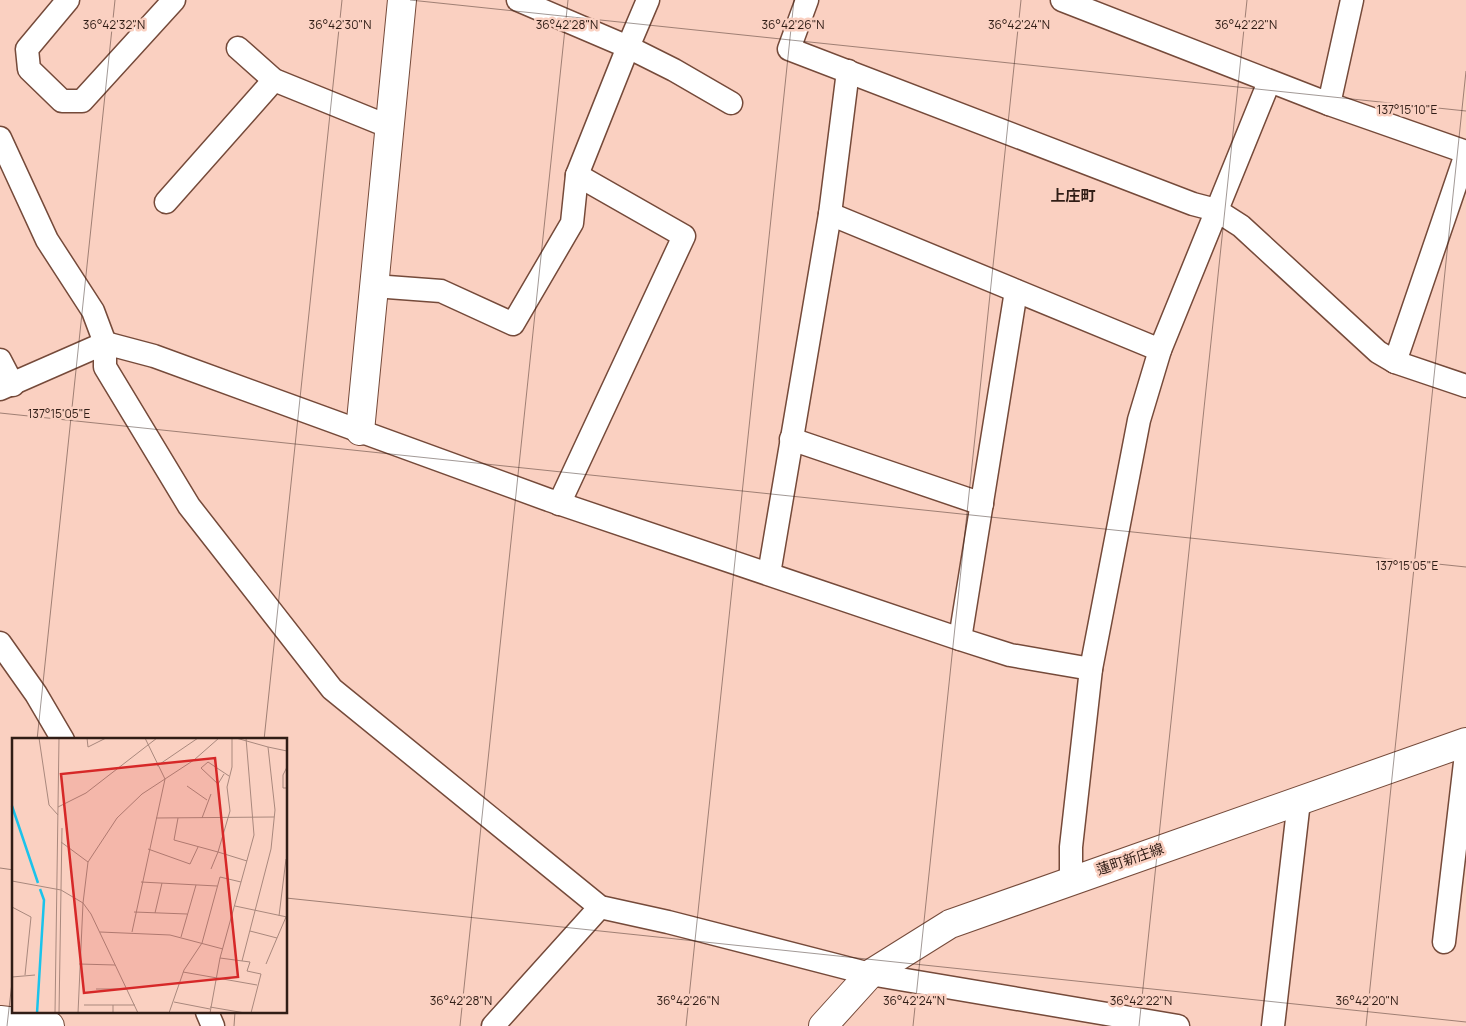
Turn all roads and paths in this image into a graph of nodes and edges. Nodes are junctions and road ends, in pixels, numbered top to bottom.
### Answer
1 (68, 0) edge
2 (174, 0) edge
3 (402, 0) edge
4 (518, 0) edge
5 (648, 0) edge
6 (807, 0) edge
7 (1062, 0) edge
8 (1352, 0) edge
9 (628, 47) junction
10 (238, 48) dead end
11 (848, 71) junction
12 (274, 80) junction
13 (1269, 82) junction
14 (731, 103) dead end
15 (1329, 104) junction
16 (390, 127) junction
17 (0, 138) edge
18 (1466, 153) edge
19 (577, 175) junction
20 (166, 202) dead end
21 (1216, 210) junction
22 (830, 214) junction
23 (374, 286) junction
24 (1016, 291) junction
25 (105, 343) junction
26 (1160, 350) junction
27 (0, 360) edge
28 (1395, 362) junction
29 (1466, 386) edge
30 (6, 387) edge
31 (360, 431) junction
32 (792, 439) junction
33 (559, 504) junction
34 (982, 504) junction
35 (769, 574) junction
36 (960, 639) junction
37 (0, 643) edge
38 (1091, 669) junction
39 (62, 738) edge
40 (1466, 742) edge
41 (1466, 754) edge
42 (1299, 801) junction
43 (1071, 879) junction
44 (600, 907) junction
45 (1444, 942) dead end
46 (870, 974) junction
47 (208, 1014) edge
48 (0, 1020) edge
49 (50, 1026) edge
50 (212, 1026) edge
51 (493, 1026) edge
52 (824, 1026) edge
53 (1178, 1026) edge
54 (1273, 1026) edge

1 - 2 street
3 - 16 main road
4 - 9 street
5 - 9 street
6 - 11 street
7 - 13 street
8 - 15 street
9 - 14 street
9 - 19 street
10 - 12 street
11 - 21 street
11 - 22 street
12 - 16 street
12 - 20 street
13 - 15 street
13 - 21 street
15 - 18 street
16 - 23 main road
17 - 25 street
18 - 28 street
19 - 23 street
19 - 33 street
21 - 26 street
21 - 28 street
22 - 24 street
22 - 32 street
23 - 31 main road
24 - 26 street
24 - 34 street
25 - 30 street
25 - 31 street
25 - 44 street
26 - 38 street
27 - 30 street
28 - 29 street
31 - 33 street
32 - 34 street
32 - 35 street
33 - 35 street
34 - 36 street
35 - 36 street
36 - 38 street
37 - 39 street
38 - 43 street
40 - 42 main road, 蓮町新庄線
41 - 45 street
42 - 43 main road, 蓮町新庄線
42 - 54 street
43 - 46 main road, 蓮町新庄線
44 - 46 street
44 - 51 street
46 - 52 main road, 蓮町新庄線
46 - 53 street
47 - 50 street
48 - 49 main road

